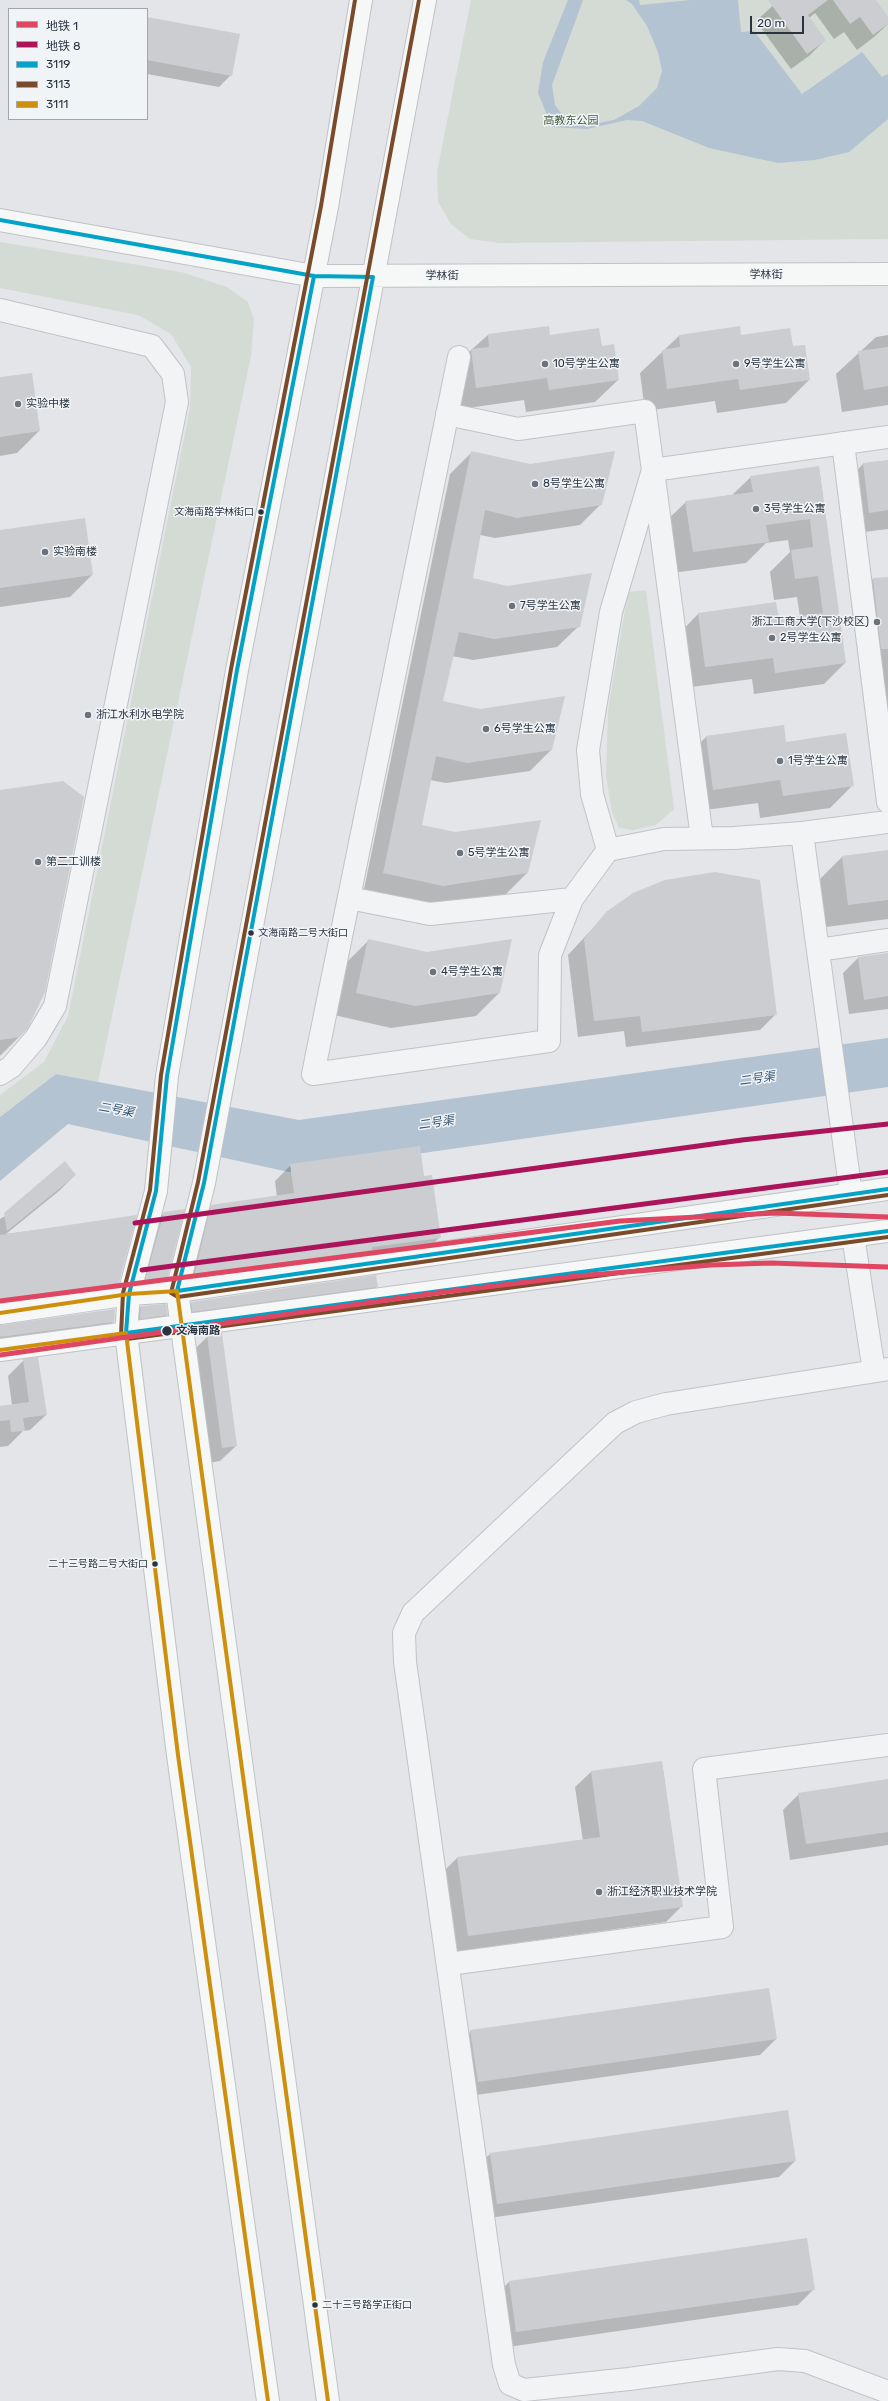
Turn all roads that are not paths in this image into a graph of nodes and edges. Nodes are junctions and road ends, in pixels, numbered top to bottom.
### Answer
1 (360, 0) edge
2 (425, 0) edge
3 (0, 220) edge
4 (888, 274) edge
5 (314, 276) junction
6 (372, 277) junction
7 (0, 310) edge
8 (459, 357) dead end
9 (447, 414) junction
10 (888, 437) edge
11 (843, 443) junction
12 (653, 470) junction
13 (888, 802) edge
14 (888, 822) edge
15 (802, 833) junction
16 (702, 838) junction
17 (608, 850) junction
18 (349, 898) junction
19 (572, 899) junction
20 (888, 940) edge
21 (818, 950) junction
22 (0, 1074) edge
23 (888, 1189) edge
24 (851, 1194) junction
25 (888, 1231) edge
26 (853, 1236) junction
27 (177, 1291) junction
28 (128, 1294) junction
29 (0, 1313) edge
30 (180, 1326) junction
31 (126, 1333) junction
32 (0, 1350) edge
33 (881, 1370) edge
34 (888, 1745) edge
35 (449, 1964) junction
36 (888, 2392) edge
37 (268, 2401) edge
38 (328, 2401) edge

1 - 5 main road
2 - 6 main road
3 - 5 main road, 学林街
4 - 6 main road, 学林街
5 - 6 main road, 学林街
5 - 28 main road
6 - 27 main road
7 - 22 street
8 - 9 street
9 - 12 street
9 - 18 street
10 - 11 street
11 - 12 street
11 - 13 street
12 - 16 street
12 - 17 street
14 - 15 street
15 - 16 street
15 - 21 street
16 - 17 street
17 - 19 street
18 - 19 street
18 - 19 street
20 - 21 street
21 - 24 street
23 - 24 main road
24 - 27 main road
25 - 26 main road
26 - 30 main road
26 - 33 street
27 - 28 main road
27 - 30 main road
28 - 29 main road
28 - 31 main road
30 - 31 main road
30 - 38 main road
31 - 32 main road
31 - 37 main road
33 - 35 street
34 - 35 street
35 - 36 street

